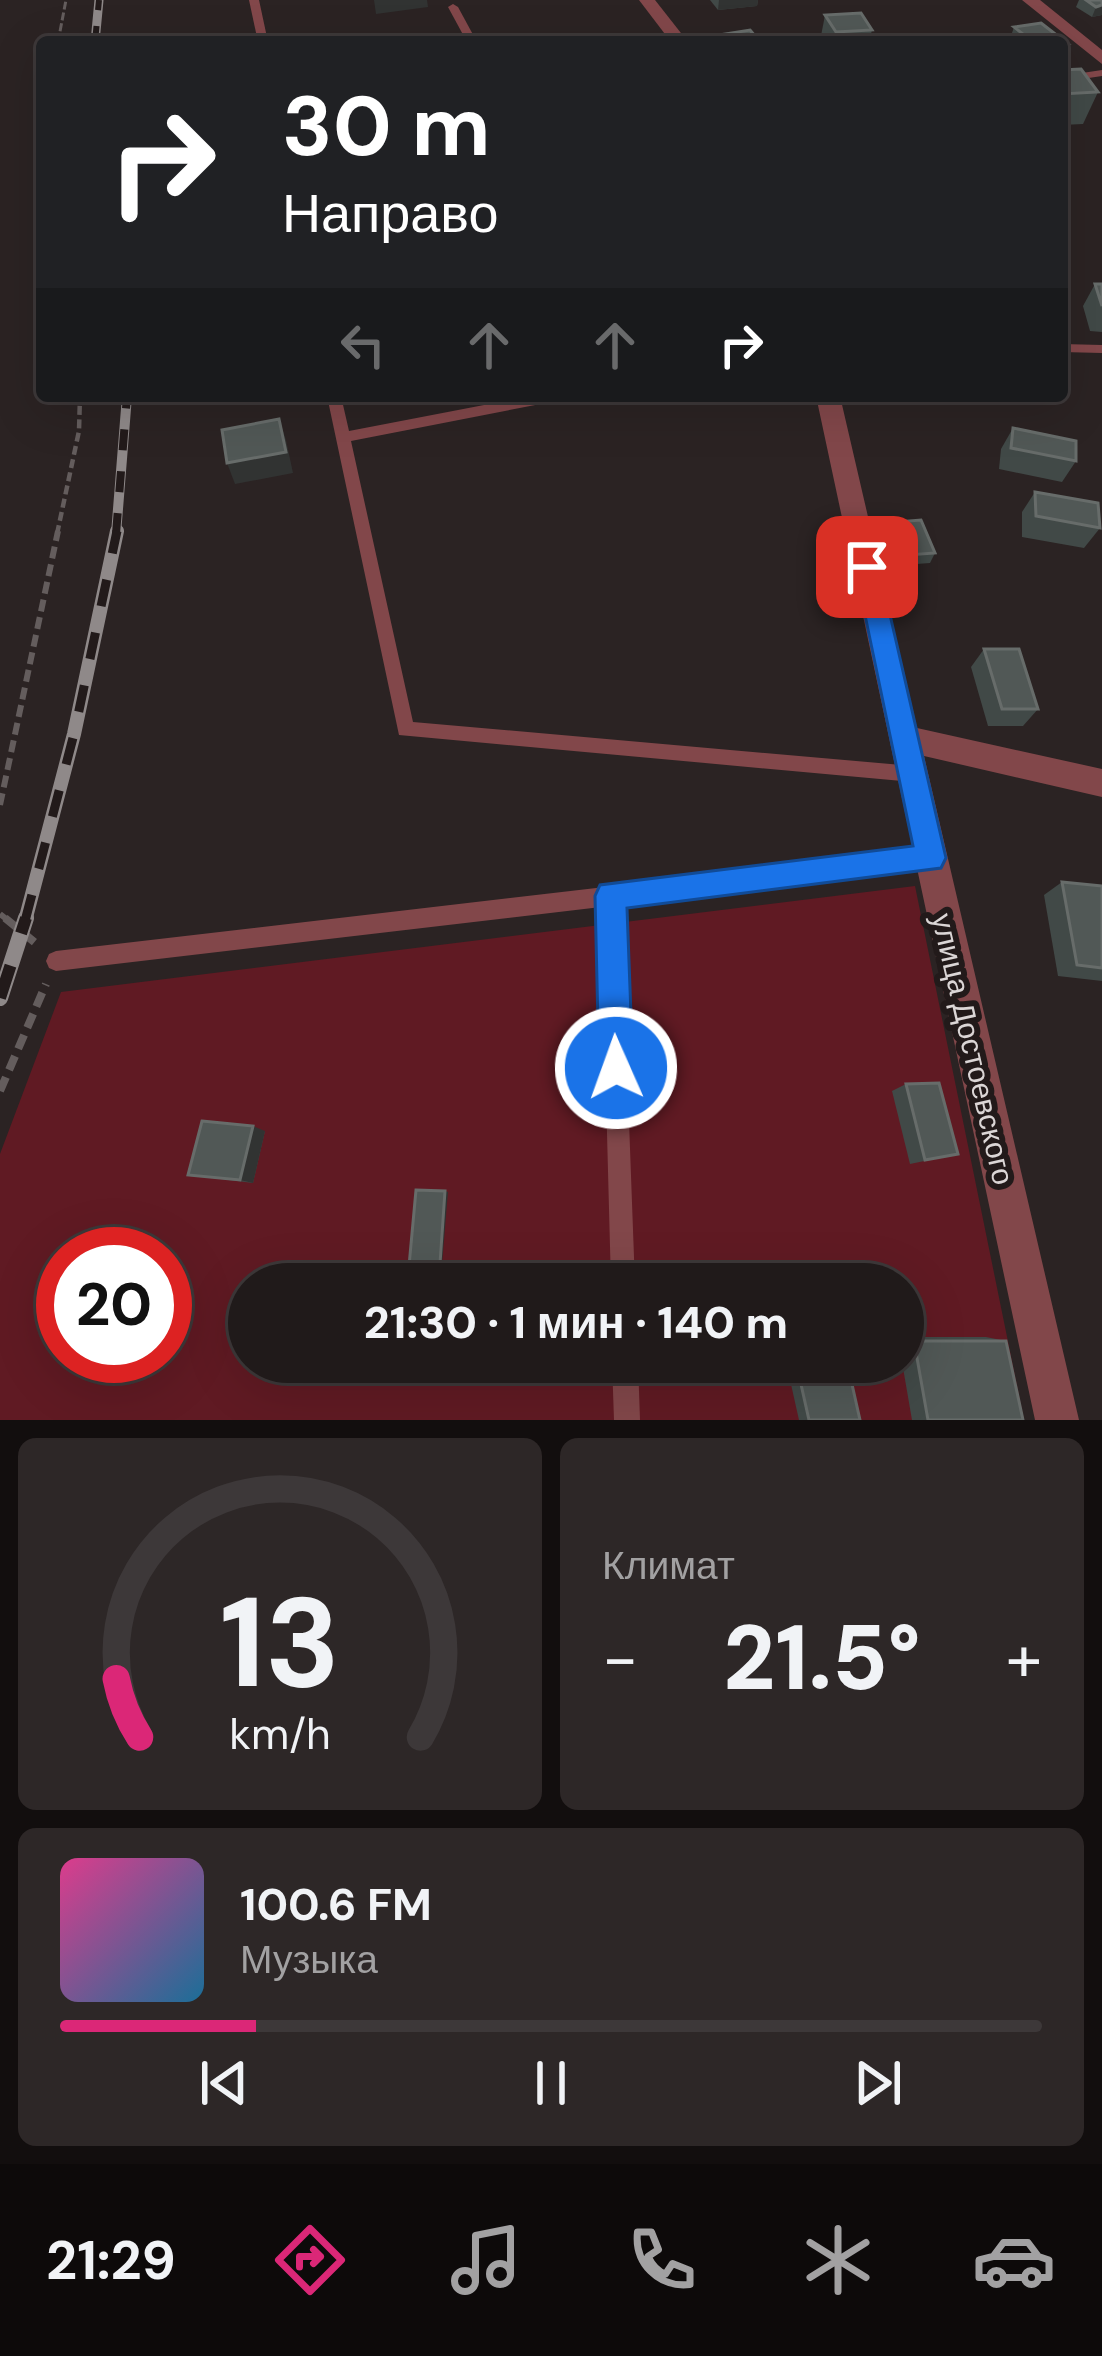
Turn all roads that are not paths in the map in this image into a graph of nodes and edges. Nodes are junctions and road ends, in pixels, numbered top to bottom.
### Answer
1 (254, 0) edge
2 (647, 0) edge
3 (1030, 0) edge
4 (453, 8) dead end
5 (261, 36) edge
6 (469, 36) edge
7 (675, 36) edge
8 (1102, 59) edge
9 (1102, 73) edge
10 (1068, 78) edge
11 (1068, 348) edge
12 (1102, 350) edge
13 (335, 402) edge
14 (525, 402) edge
15 (829, 402) edge
16 (343, 437) junction
17 (906, 739) junction
18 (913, 774) junction
19 (1102, 783) edge
20 (931, 858) junction
21 (611, 896) junction
22 (56, 961) road end
23 (622, 1263) edge
24 (626, 1383) edge
25 (627, 1420) edge
26 (1057, 1420) edge

1 - 5 lane
2 - 7 street
3 - 8 street
4 - 6 lane
9 - 10 lane
11 - 12 lane
13 - 16 lane
14 - 16 lane
15 - 17 street, улица Достоевского
16 - 18 lane
17 - 18 street, улица Достоевского
17 - 19 street
18 - 20 street, улица Достоевского
20 - 21 lane
20 - 26 street, улица Достоевского
21 - 22 lane
21 - 23 lane
24 - 25 lane

